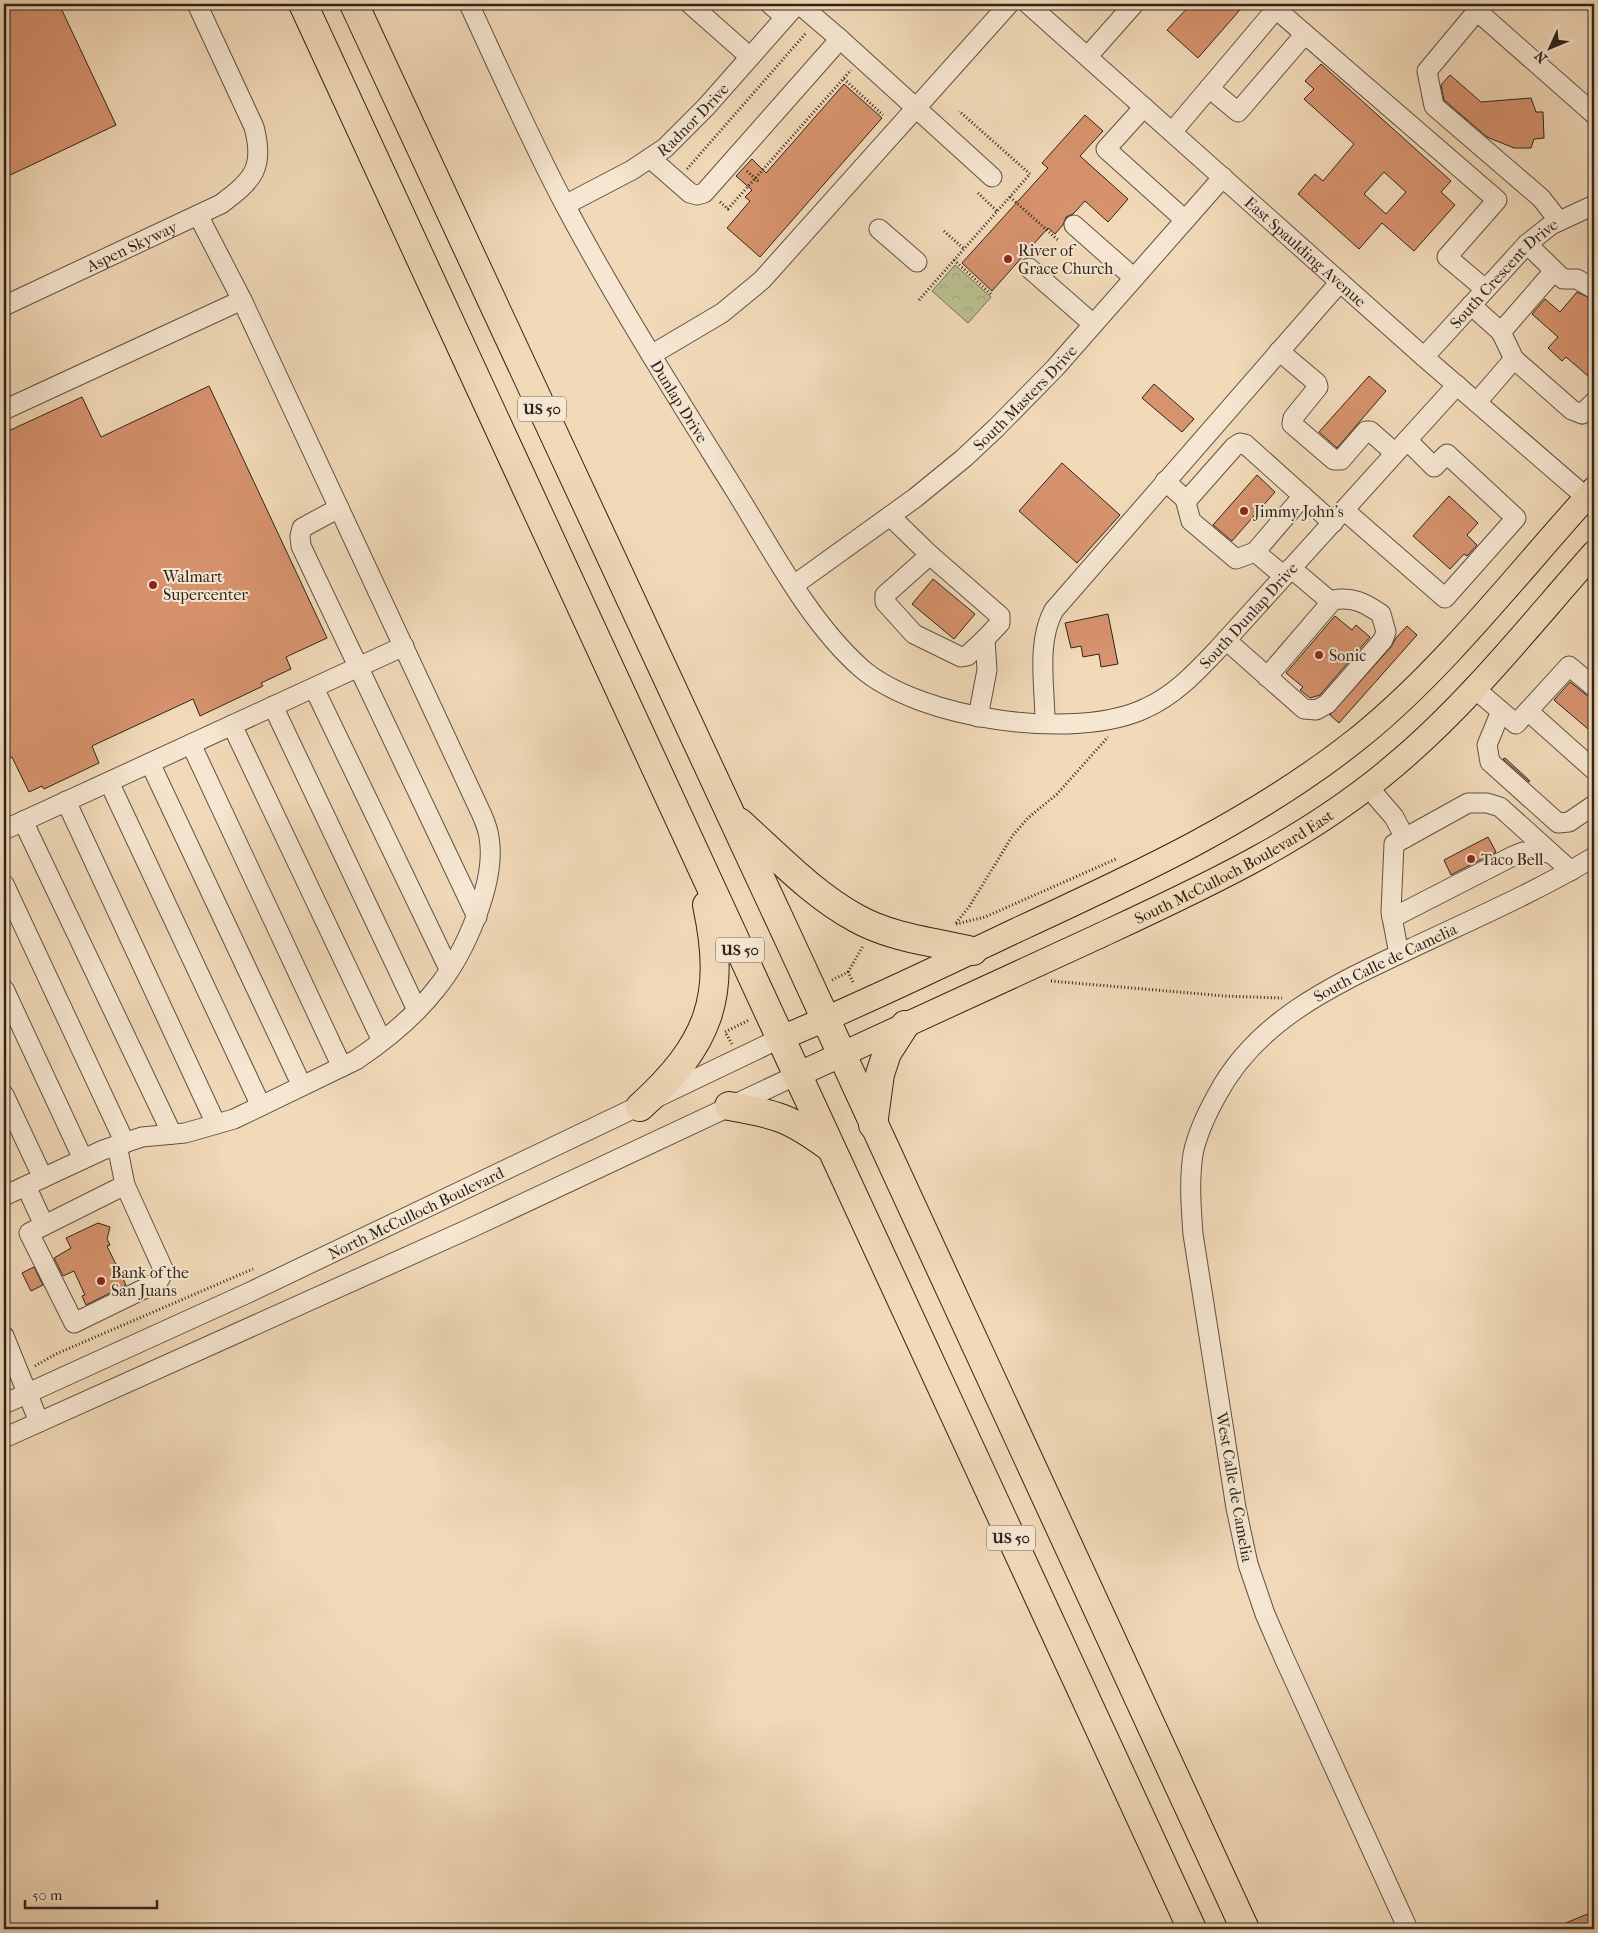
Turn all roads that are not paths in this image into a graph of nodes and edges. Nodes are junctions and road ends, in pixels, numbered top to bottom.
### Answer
1 (197, 4) edge
2 (303, 4) edge
3 (354, 4) edge
4 (469, 4) edge
5 (690, 4) edge
6 (770, 4) edge
7 (1009, 4) edge
8 (1028, 4) edge
9 (1134, 4) edge
10 (794, 8) edge
11 (1305, 34) junction
12 (840, 39) junction
13 (1088, 56) junction
14 (750, 57) junction
15 (1209, 88) junction
16 (1144, 107) junction
17 (916, 108) junction
18 (1594, 114) edge
19 (1172, 132) junction
20 (650, 158) junction
21 (992, 177) dead end
22 (1223, 177) junction
23 (1594, 204) edge
24 (565, 206) junction
25 (198, 216) junction
26 (1185, 220) junction
27 (1559, 221) junction
28 (1074, 225) dead end
29 (879, 229) dead end
30 (1528, 244) junction
31 (917, 262) dead end
32 (1029, 268) dead end
33 (1558, 275) junction
34 (1134, 278) junction
35 (1340, 282) junction
36 (1485, 289) junction
37 (1594, 289) edge
38 (242, 300) junction
39 (1471, 305) junction
40 (4, 306) edge
41 (1093, 324) junction
42 (1501, 332) junction
43 (1279, 351) junction
44 (651, 355) junction
45 (1424, 357) junction
46 (1514, 359) junction
47 (1457, 385) junction
48 (1477, 402) junction
49 (1594, 402) edge
50 (4, 410) edge
51 (1401, 446) junction
52 (1165, 481) junction
53 (1303, 496) junction
54 (1592, 497) edge
55 (1185, 499) junction
56 (339, 508) junction
57 (890, 516) junction
58 (1338, 516) junction
59 (1255, 552) junction
60 (1594, 553) edge
61 (930, 555) junction
62 (1288, 572) junction
63 (794, 585) junction
64 (1331, 602) junction
65 (985, 639) junction
66 (1226, 640) junction
67 (404, 646) junction
68 (358, 667) junction
69 (1267, 677) junction
70 (1594, 687) edge
71 (314, 688) junction
72 (1474, 688) junction
73 (274, 706) junction
74 (1501, 711) junction
75 (1528, 711) junction
76 (978, 717) junction
77 (1045, 722) junction
78 (232, 725) junction
79 (191, 744) junction
80 (150, 763) junction
81 (1594, 770) edge
82 (109, 782) junction
83 (1368, 787) junction
84 (66, 801) junction
85 (1594, 806) edge
86 (730, 815) junction
87 (23, 821) junction
88 (4, 830) edge
89 (1405, 838) junction
90 (1551, 853) junction
91 (1594, 857) edge
92 (698, 862) junction
93 (1571, 871) junction
94 (4, 884) edge
95 (477, 917) junction
96 (1392, 918) junction
97 (973, 951) junction
98 (1399, 954) junction
99 (449, 968) junction
100 (4, 989) edge
101 (417, 1010) junction
102 (826, 1020) junction
103 (905, 1025) junction
104 (780, 1038) junction
105 (382, 1041) junction
106 (842, 1055) junction
107 (342, 1066) junction
108 (797, 1075) junction
109 (302, 1086) junction
110 (4, 1095) edge
111 (261, 1106) junction
112 (729, 1106) junction
113 (640, 1107) junction
114 (1210, 1107) joint
115 (216, 1124) junction
116 (873, 1125) junction
117 (172, 1134) junction
118 (121, 1144) junction
119 (829, 1147) junction
120 (83, 1159) junction
121 (34, 1182) junction
122 (125, 1185) junction
123 (4, 1196) edge
124 (37, 1229) junction
125 (4, 1336) edge
126 (27, 1393) junction
127 (4, 1404) edge
128 (39, 1422) junction
129 (4, 1438) edge
130 (1192, 1929) edge
131 (1245, 1929) edge
132 (1408, 1929) edge

1 - 25 street, Aspen Skyway
2 - 92 highway, US 50
3 - 86 highway, US 50
4 - 24 street, Dunlap Drive
5 - 14 street
6 - 10 street
7 - 17 street
8 - 13 street, East Spaulding Avenue
9 - 13 street
10 - 12 street
10 - 14 street, Radnor Drive
11 - 15 street
11 - 15 street
11 - 36 street
12 - 17 street
12 - 20 street
13 - 16 street, East Spaulding Avenue
14 - 20 street, Radnor Drive
15 - 19 street
16 - 19 street, East Spaulding Avenue
16 - 26 street
17 - 21 street
17 - 44 street
18 - 27 street
19 - 22 street, East Spaulding Avenue
20 - 24 street, Radnor Drive
22 - 26 street, South Masters Drive
22 - 35 street, East Spaulding Avenue
23 - 27 street, South Crescent Drive
24 - 44 street, Dunlap Drive
25 - 38 street
25 - 40 street, Aspen Skyway
26 - 34 street, South Masters Drive
27 - 30 street, South Crescent Drive
28 - 34 street
29 - 31 street
30 - 33 street
30 - 36 street, South Crescent Drive
32 - 41 street
33 - 37 street
33 - 42 street
34 - 41 street, South Masters Drive
35 - 43 street
35 - 45 street, East Spaulding Avenue
36 - 39 street, South Crescent Drive
38 - 50 street
38 - 56 street
39 - 42 street
39 - 45 street, South Crescent Drive
41 - 57 street, South Masters Drive
42 - 46 street
43 - 51 street
43 - 52 street
44 - 63 street, Dunlap Drive
45 - 47 street, East Spaulding Avenue
46 - 48 street
46 - 49 street
47 - 48 street, East Spaulding Avenue
47 - 51 street, South Dunlap Drive
48 - 54 street, East Spaulding Avenue
51 - 58 street, South Dunlap Drive
51 - 58 street
52 - 55 street
52 - 77 street
53 - 55 street
53 - 58 street
53 - 59 street
54 - 97 main road
55 - 59 street
56 - 67 street
56 - 68 street
57 - 61 street
57 - 63 street, South Masters Drive
58 - 62 street, South Dunlap Drive
59 - 62 street
60 - 72 main road, South McCulloch Boulevard East
61 - 65 street
61 - 65 street
62 - 64 street
62 - 66 street, South Dunlap Drive
63 - 76 street, Dunlap Drive
64 - 69 street
64 - 69 street
65 - 76 street
66 - 69 street
66 - 77 street, South Dunlap Drive
67 - 68 street
67 - 95 street
68 - 71 street
68 - 95 street
70 - 75 street
71 - 73 street
71 - 99 street
72 - 74 street
72 - 83 main road, South McCulloch Boulevard East
73 - 78 street
73 - 101 street
74 - 75 street
74 - 85 street
75 - 81 street
76 - 77 street, South Dunlap Drive
78 - 79 street
78 - 105 street
79 - 80 street
79 - 107 street
80 - 82 street
80 - 109 street
82 - 84 street
82 - 111 street
83 - 89 street
83 - 103 main road, South McCulloch Boulevard East
84 - 87 street
84 - 115 street
86 - 97 highway
86 - 102 highway, US 50
87 - 88 street
87 - 117 street
89 - 90 street
89 - 96 street
90 - 93 street
90 - 96 street
91 - 93 street, South Calle de Camelia
92 - 104 highway, US 50
92 - 113 highway
93 - 98 street, South Calle de Camelia
94 - 118 street
95 - 99 street
96 - 98 street
97 - 102 main road
98 - 114 street, South Calle de Camelia
99 - 101 street
100 - 120 street
101 - 105 street
102 - 104 main road, North McCulloch Boulevard
102 - 106 highway, US 50
103 - 106 main road, South McCulloch Boulevard East
103 - 116 highway
104 - 108 highway, US 50
104 - 113 street, North McCulloch Boulevard
105 - 107 street
106 - 108 main road, South McCulloch Boulevard East
106 - 116 highway, US 50
107 - 109 street
108 - 112 street
108 - 119 highway, US 50
109 - 111 street
110 - 121 street
111 - 115 street
112 - 119 highway
112 - 128 street
113 - 126 street, North McCulloch Boulevard
114 - 132 street, West Calle de Camelia
115 - 117 street
116 - 131 highway, US 50
117 - 118 street
118 - 120 street
118 - 122 street
119 - 130 highway, US 50
120 - 121 street
121 - 123 street
121 - 124 street
122 - 124 street
122 - 124 street
125 - 126 street
126 - 127 street, North McCulloch Boulevard
126 - 128 street
128 - 129 street

